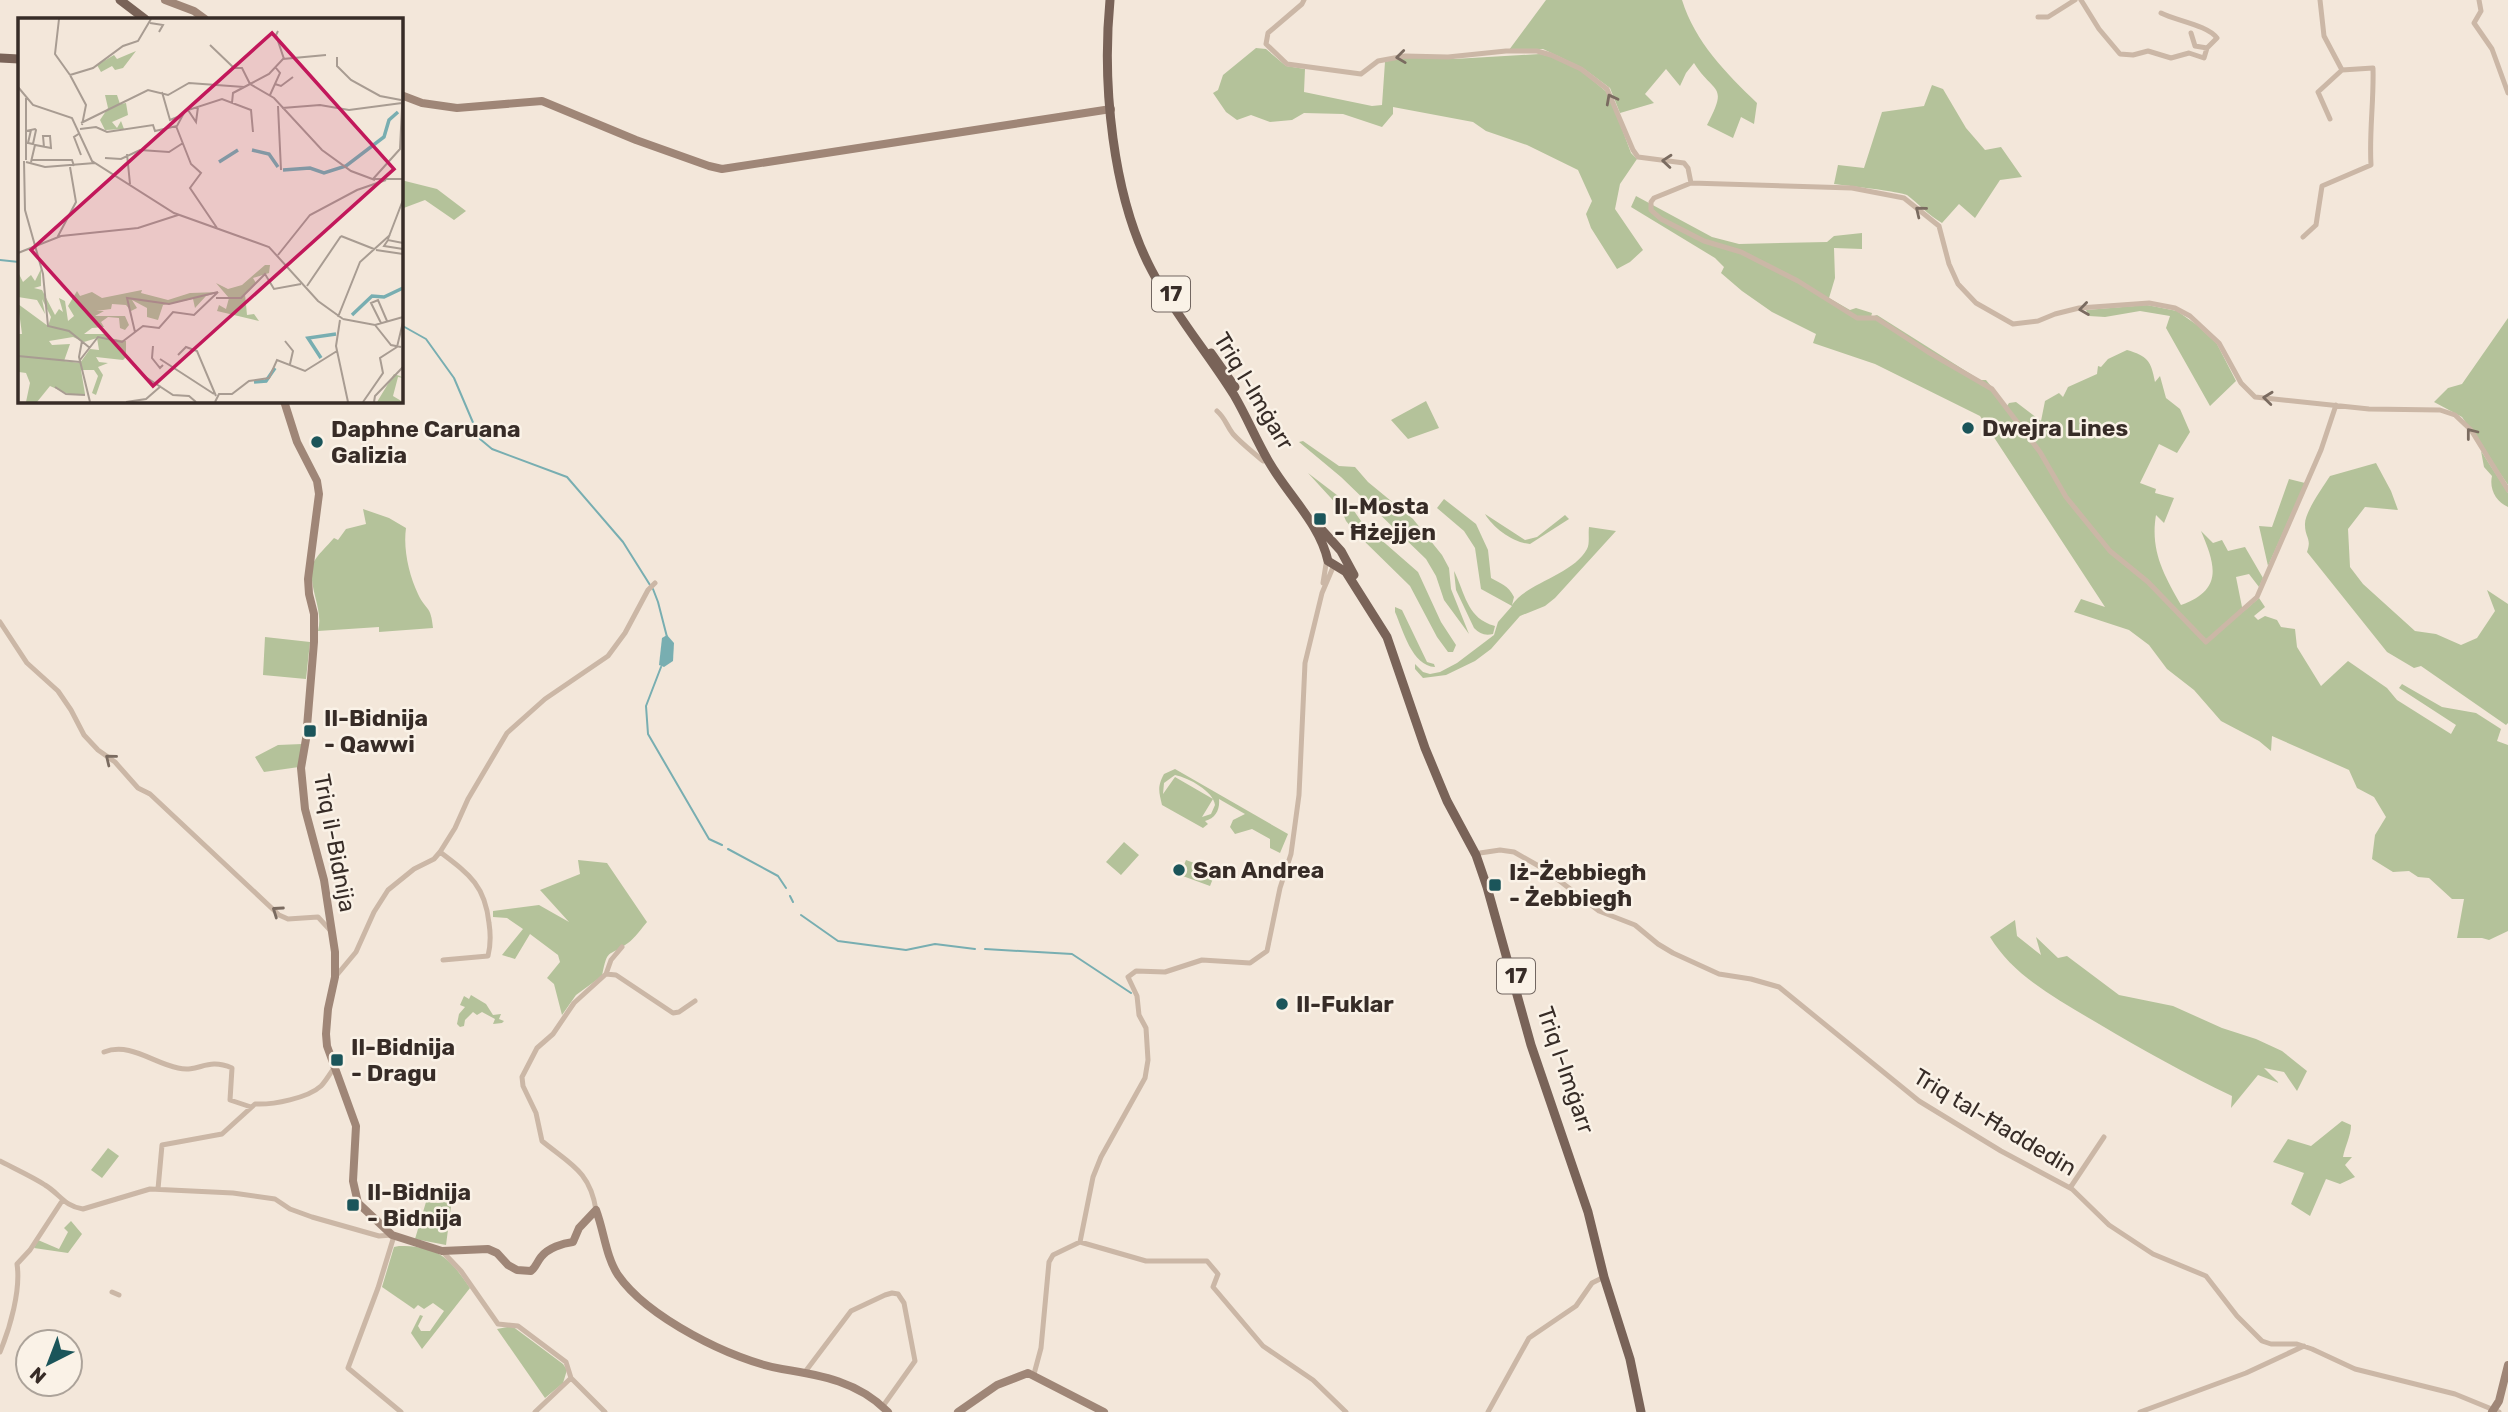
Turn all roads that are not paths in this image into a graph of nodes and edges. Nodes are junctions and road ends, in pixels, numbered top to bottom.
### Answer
1 (118, 0) edge
2 (165, 0) edge
3 (1112, 0) edge
4 (1304, 0) edge
5 (2076, 0) edge
6 (2081, 0) edge
7 (2320, 0) edge
8 (2479, 0) edge
9 (2161, 13) dead end
10 (2038, 17) dead end
11 (139, 18) edge
12 (144, 18) edge
13 (204, 18) edge
14 (2191, 33) dead end
15 (2207, 48) junction
16 (0, 60) edge
17 (18, 61) edge
18 (2342, 70) junction
19 (2508, 93) edge
20 (402, 95) edge
21 (1111, 109) junction
22 (2330, 119) dead end
23 (1690, 181) junction
24 (2303, 237) dead end
25 (284, 402) edge
26 (2336, 405) junction
27 (1217, 411) dead end
28 (1268, 460) junction
29 (2508, 490) edge
30 (1341, 553) junction
31 (1331, 563) junction
32 (655, 583) dead end
33 (1322, 593) junction
34 (0, 622) edge
35 (440, 852) junction
36 (1480, 853) junction
37 (333, 936) junction
38 (622, 947) dead end
39 (443, 960) dead end
40 (607, 974) junction
41 (335, 977) junction
42 (695, 1001) dead end
43 (104, 1052) dead end
44 (335, 1067) junction
45 (251, 1107) junction
46 (2104, 1137) dead end
47 (0, 1161) edge
48 (2070, 1188) junction
49 (158, 1189) junction
50 (62, 1201) junction
51 (596, 1210) junction
52 (393, 1236) junction
53 (1080, 1242) junction
54 (442, 1251) junction
55 (1604, 1277) junction
56 (2304, 1346) junction
57 (0, 1352) edge
58 (2508, 1365) edge
59 (805, 1372) junction
60 (1034, 1374) junction
61 (570, 1378) junction
62 (885, 1409) edge
63 (2495, 1411) edge
64 (401, 1412) edge
65 (535, 1412) edge
66 (605, 1412) edge
67 (958, 1412) edge
68 (1104, 1412) edge
69 (1346, 1412) edge
70 (1488, 1412) edge
71 (1643, 1412) edge
72 (2140, 1412) edge

1 - 11 main road
1 - 12 main road
2 - 13 street
3 - 21 main road, Triq l-Imġarr / 17
3 - 30 main road, Triq l-Imġarr / 17
23 -> 4 street
5 - 10 street
6 - 15 street
7 - 18 street
8 - 19 street
9 - 15 street
14 - 15 street
16 - 17 main road
18 - 22 street
18 - 24 street
20 - 21 street
21 - 28 main road, Triq l-Imġarr / 17
26 -> 23 street
23 - 26 street
25 - 37 street, Triq il-Bidnija
29 -> 26 street
27 - 28 street
28 - 31 main road, Triq l-Imġarr / 17
30 - 31 main road
30 - 31 main road
30 - 36 main road, Triq l-Imġarr / 17
31 - 33 street
31 - 33 street
31 - 55 main road, Triq l-Imġarr / 17
32 - 35 street
33 - 53 street
37 -> 34 street
35 - 39 street
35 - 41 street
36 - 48 street, Triq tal-Ħaddedin
36 - 71 main road, Triq l-Imġarr / 17
37 - 41 street, Triq il-Bidnija
38 - 40 street
40 - 42 street
40 - 51 street
41 - 44 street, Triq il-Bidnija
43 - 45 street
44 - 45 street
44 - 52 street, Triq il-Bidnija
45 - 49 street
46 - 48 street
47 - 50 street
48 - 56 street, Triq tal-Ħaddedin
49 - 50 street
49 - 52 street
50 - 57 street
51 - 54 street
51 - 59 street
52 - 54 street
52 - 64 street
53 - 60 street
53 - 69 street
54 - 61 street
55 - 70 street
55 - 71 main road, Triq l-Imġarr / 17
56 - 63 street, Triq tal-Ħaddedin
56 - 72 street
58 - 63 street
59 - 62 street
59 - 62 street
60 - 67 street
60 - 68 street
61 - 65 street
61 - 66 street

